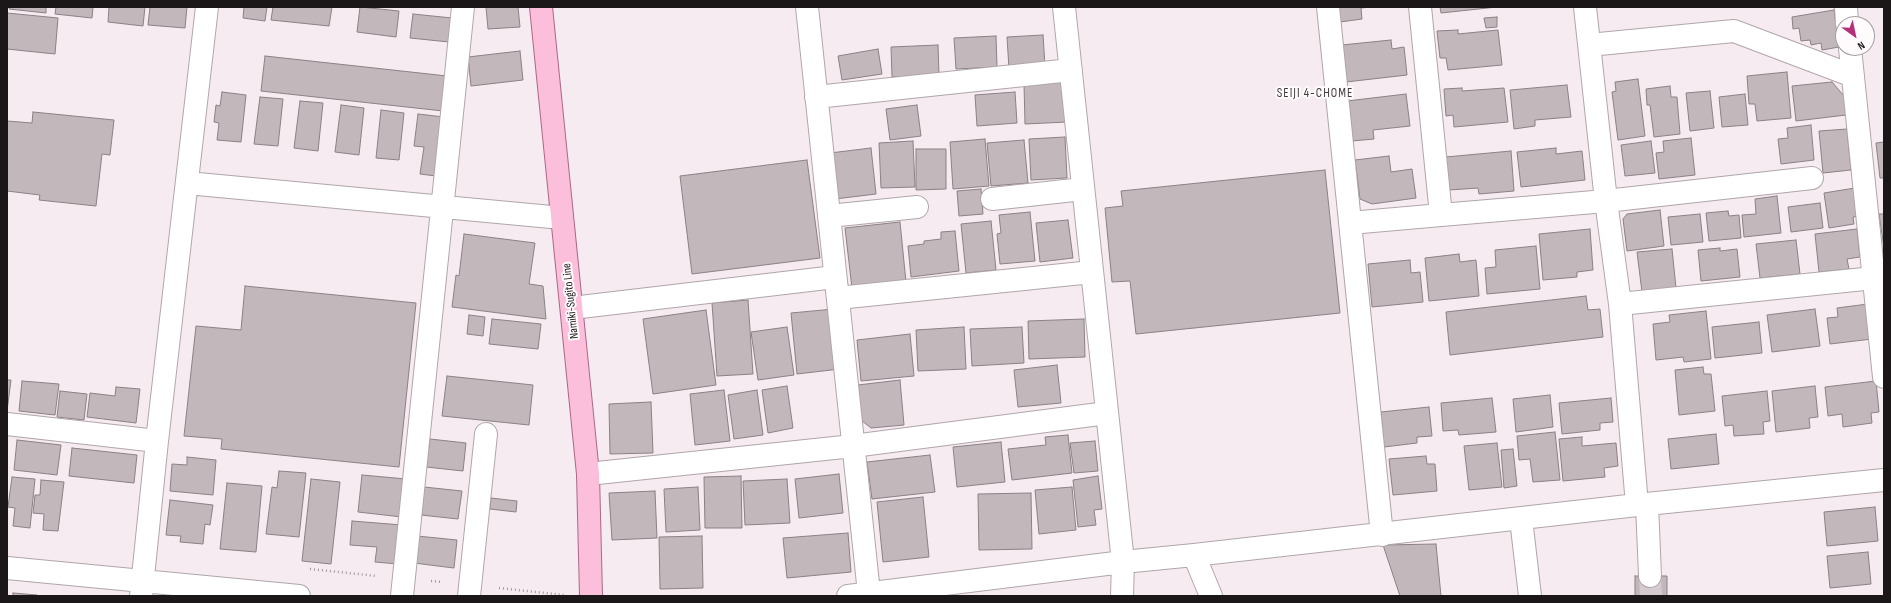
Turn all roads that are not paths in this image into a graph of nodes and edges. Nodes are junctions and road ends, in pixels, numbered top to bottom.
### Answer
1 (207, 7) edge
2 (463, 7) edge
3 (541, 7) edge
4 (807, 7) edge
5 (1064, 7) edge
6 (1328, 7) edge
7 (1420, 7) edge
8 (1585, 7) edge
9 (1590, 45) junction
10 (1851, 56) edge
11 (1071, 70) junction
12 (1853, 76) junction
13 (816, 97) junction
14 (1812, 178) dead end
15 (187, 183) junction
16 (1083, 189) junction
17 (1875, 197) edge
18 (992, 199) dead end
19 (1606, 200) junction
20 (442, 206) junction
21 (917, 207) dead end
22 (1441, 215) junction
23 (829, 216) junction
24 (562, 218) junction
25 (1350, 223) junction
26 (1092, 272) junction
27 (835, 277) junction
28 (1874, 278) junction
29 (838, 298) junction
30 (1620, 304) junction
31 (572, 308) junction
32 (1884, 377) edge
33 (1107, 413) junction
34 (7, 424) edge
35 (486, 434) dead end
36 (156, 441) junction
37 (853, 446) junction
38 (588, 474) junction
39 (1884, 480) edge
40 (1642, 505) junction
41 (1521, 519) junction
42 (1382, 535) junction
43 (1194, 555) junction
44 (1123, 562) junction
45 (7, 568) edge
46 (1650, 576) tunnel mouth
47 (142, 588) edge
48 (859, 595) edge
49 (299, 596) edge
50 (402, 596) edge
51 (469, 596) edge
52 (591, 596) edge
53 (1122, 596) edge
54 (1211, 596) edge
55 (1530, 596) edge

1 - 15 street
2 - 20 street
3 - 24 main road, Namiki-Sugito Line
4 - 13 street
5 - 11 street
6 - 25 street
7 - 22 street
8 - 9 street
9 - 12 street
9 - 19 street
10 - 12 street
11 - 13 street
11 - 16 street
12 - 17 street
13 - 23 street
14 - 19 street
15 - 20 street
15 - 36 street
16 - 18 street
16 - 26 street
17 - 28 street
19 - 22 street
19 - 30 street
20 - 24 street
20 - 50 street
21 - 23 street
22 - 25 street
23 - 27 street
24 - 31 main road, Namiki-Sugito Line
25 - 42 street
26 - 29 street
26 - 33 street
27 - 29 street
27 - 31 street
28 - 30 street
28 - 32 street
29 - 37 street
30 - 40 street
31 - 38 main road, Namiki-Sugito Line
33 - 37 street
33 - 44 street
34 - 36 street
35 - 51 street
36 - 47 street
37 - 38 street
37 - 48 street
38 - 52 main road, Namiki-Sugito Line
39 - 40 street
40 - 41 street
40 - 46 street
41 - 42 street
41 - 55 street
42 - 43 street
43 - 44 street
43 - 54 street
44 - 48 street
44 - 53 street
45 - 47 street
47 - 49 street

